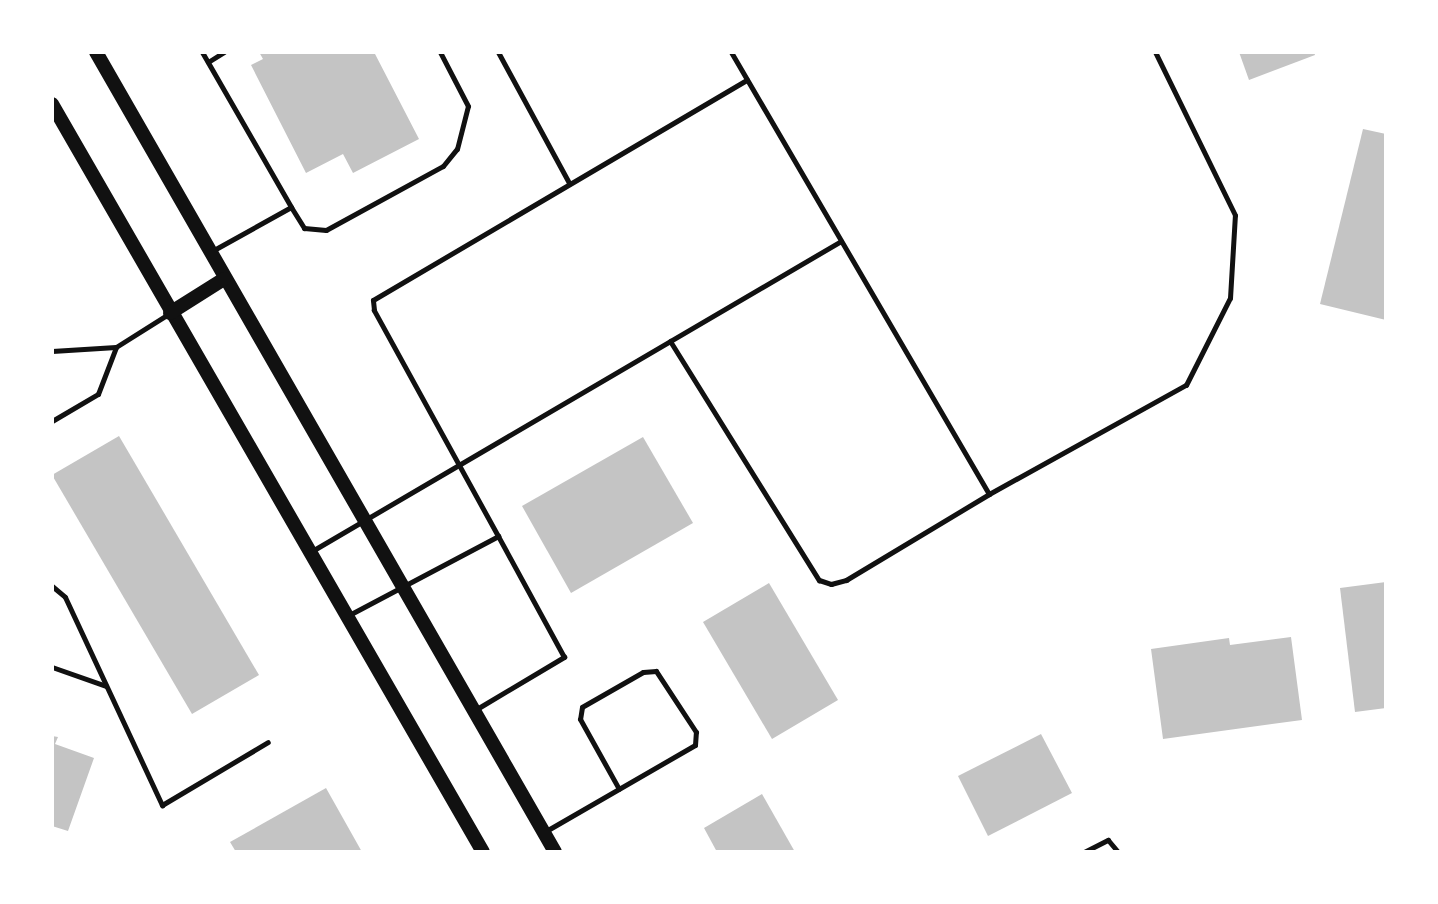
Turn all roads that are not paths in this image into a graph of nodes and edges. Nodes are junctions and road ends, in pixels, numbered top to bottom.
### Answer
1 (96, 52) edge
2 (202, 52) edge
3 (224, 52) edge
4 (440, 52) edge
5 (498, 52) edge
6 (731, 52) edge
7 (1156, 52) edge
8 (208, 62) junction
9 (747, 80) junction
10 (52, 104) edge
11 (569, 183) junction
12 (291, 207) junction
13 (841, 241) junction
14 (209, 253) junction
15 (224, 279) junction
16 (170, 313) junction
17 (670, 341) junction
18 (116, 347) junction
19 (52, 351) edge
20 (52, 421) edge
21 (459, 465) junction
22 (989, 494) junction
23 (364, 521) junction
24 (498, 537) junction
25 (309, 553) junction
26 (52, 586) edge
27 (402, 587) junction
28 (346, 616) junction
29 (52, 667) edge
30 (106, 686) junction
31 (474, 711) junction
32 (268, 742) dead end
33 (619, 789) junction
34 (544, 833) junction
35 (483, 852) edge
36 (555, 852) edge
37 (1084, 852) edge
38 (1118, 852) edge

1 - 14 main road
2 - 8 lane
3 - 8 lane
4 - 12 lane
5 - 11 lane
6 - 9 lane
7 - 22 lane
8 - 12 lane
9 - 11 lane
9 - 13 lane
10 - 16 main road
11 - 21 lane
12 - 14 lane
13 - 17 lane
13 - 22 lane
14 - 15 main road
15 - 16 main road
15 - 23 main road
16 - 18 lane
16 - 25 main road
17 - 21 lane
17 - 22 lane
18 - 19 lane
18 - 20 lane
21 - 23 lane
21 - 24 lane
23 - 25 lane
23 - 27 main road
24 - 27 lane
24 - 31 lane
25 - 28 main road
26 - 30 lane
27 - 28 lane
27 - 31 main road
28 - 35 main road
29 - 30 lane
30 - 32 lane
31 - 34 main road
33 - 33 lane
33 - 34 lane
34 - 36 main road
37 - 38 lane

